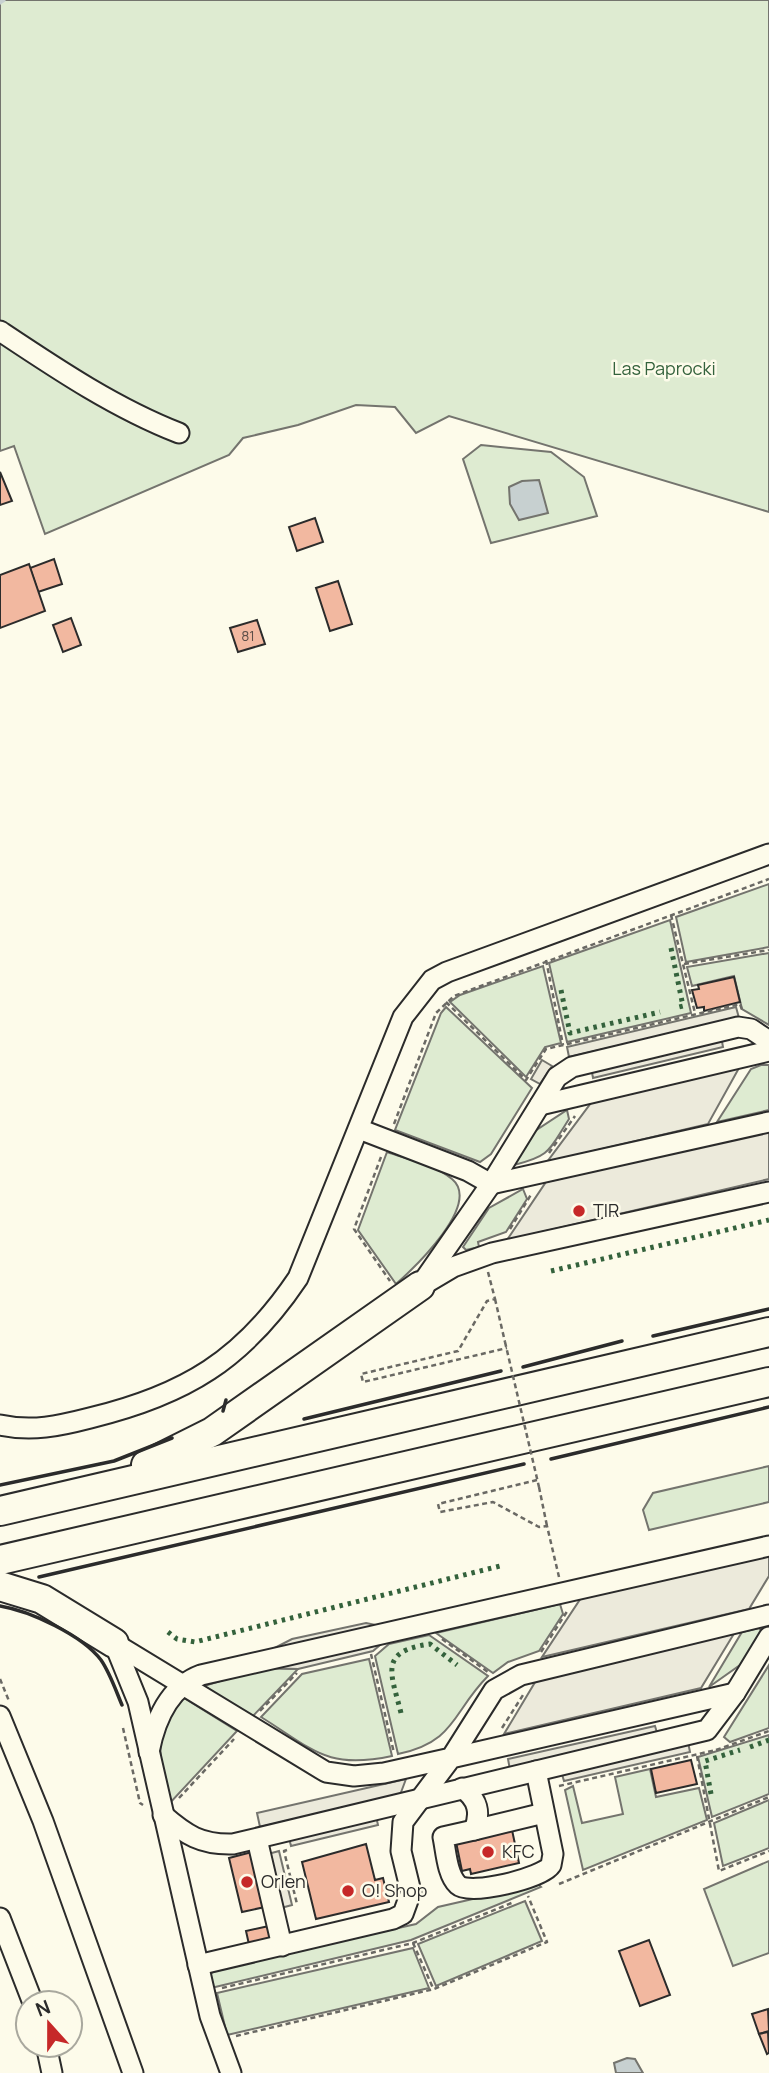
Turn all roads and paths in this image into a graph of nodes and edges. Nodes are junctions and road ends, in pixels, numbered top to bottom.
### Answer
1 (0, 331) edge
2 (179, 433) dead end
3 (769, 854) edge
4 (769, 879) edge
5 (671, 915) junction
6 (769, 950) edge
7 (546, 960) junction
8 (684, 964) junction
9 (446, 1002) junction
10 (695, 1014) junction
11 (743, 1014) dead end
12 (769, 1041) edge
13 (563, 1045) junction
14 (769, 1051) edge
15 (526, 1080) junction
16 (532, 1083) dead end
17 (572, 1097) junction
18 (540, 1105) junction
19 (769, 1122) edge
20 (359, 1129) junction
21 (391, 1132) dead end
22 (385, 1147) dead end
23 (546, 1157) dead end
24 (528, 1176) junction
25 (491, 1184) junction
26 (769, 1192) edge
27 (492, 1253) junction
28 (407, 1287) junction
29 (495, 1299) junction
30 (769, 1332) edge
31 (507, 1348) junction
32 (769, 1382) edge
33 (0, 1425) edge
34 (537, 1480) junction
35 (96, 1489) junction
36 (0, 1511) edge
37 (547, 1526) junction
38 (769, 1546) edge
39 (0, 1560) edge
40 (0, 1586) edge
41 (553, 1595) junction
42 (769, 1615) edge
43 (769, 1637) edge
44 (441, 1638) dead end
45 (114, 1643) junction
46 (379, 1647) dead end
47 (371, 1654) junction
48 (359, 1657) dead end
49 (298, 1672) dead end
50 (530, 1672) junction
51 (491, 1678) dead end
52 (181, 1685) junction
53 (736, 1693) junction
54 (0, 1716) edge
55 (247, 1725) junction
56 (487, 1750) junction
57 (716, 1750) dead end
58 (149, 1752) junction
59 (696, 1754) junction
60 (395, 1758) dead end
61 (451, 1758) junction
62 (538, 1781) junction
63 (462, 1788) junction
64 (769, 1797) edge
65 (421, 1798) junction
66 (169, 1808) junction
67 (544, 1813) junction
68 (709, 1822) junction
69 (474, 1830) junction
70 (257, 1839) junction
71 (298, 1848) dead end
72 (769, 1851) edge
73 (548, 1888) dead end
74 (538, 1892) dead end
75 (515, 1902) dead end
76 (297, 1904) dead end
77 (0, 1918) edge
78 (414, 1943) junction
79 (282, 1945) junction
80 (198, 1965) junction
81 (28, 1989) edge
82 (434, 1989) junction
83 (213, 1990) dead end
84 (227, 2039) dead end
85 (133, 2073) edge
86 (231, 2073) edge

1 - 2 street
3 - 20 street
4 - 5 path
5 - 7 path
5 - 8 path
6 - 8 path
7 - 9 path
7 - 13 path
8 - 10 path
9 - 15 path
9 - 21 path
10 - 11 path
10 - 13 path
12 - 18 street
13 - 15 path
14 - 17 street
15 - 16 path
17 - 18 street
17 - 23 path
18 - 25 street
19 - 24 street
20 - 25 street
20 - 33 street
22 - 28 path
24 - 25 street
24 - 27 path
25 - 28 street
26 - 27 street
27 - 28 street
27 - 29 path
28 - 35 highway
29 - 31 path, bridge
29 - 31 path
30 - 35 highway
31 - 34 path, bridge
32 - 39 highway
34 - 37 path, bridge
34 - 37 path
35 - 36 highway
37 - 41 path
38 - 41 street
40 - 45 highway
41 - 50 path
41 - 52 street
42 - 50 street
43 - 53 street
44 - 51 path
45 - 52 street
45 - 58 street
46 - 47 path
47 - 48 path
47 - 60 path
49 - 55 path
50 - 56 path
50 - 61 street
52 - 55 street
52 - 58 street
53 - 56 street
53 - 62 street
54 - 85 street
55 - 61 street
55 - 66 path
56 - 61 street
57 - 59 path
58 - 66 street
59 - 62 path
59 - 68 path
61 - 65 street
62 - 63 street
62 - 67 street
63 - 65 street
63 - 69 street
64 - 68 path
65 - 70 street
65 - 79 street
66 - 70 street
66 - 80 street
67 - 69 street
67 - 69 street
68 - 72 path
68 - 73 path
70 - 79 street
71 - 76 path
74 - 82 path
75 - 78 path
77 - 81 street
78 - 82 path
78 - 83 path
79 - 80 street
80 - 86 street
82 - 84 path

